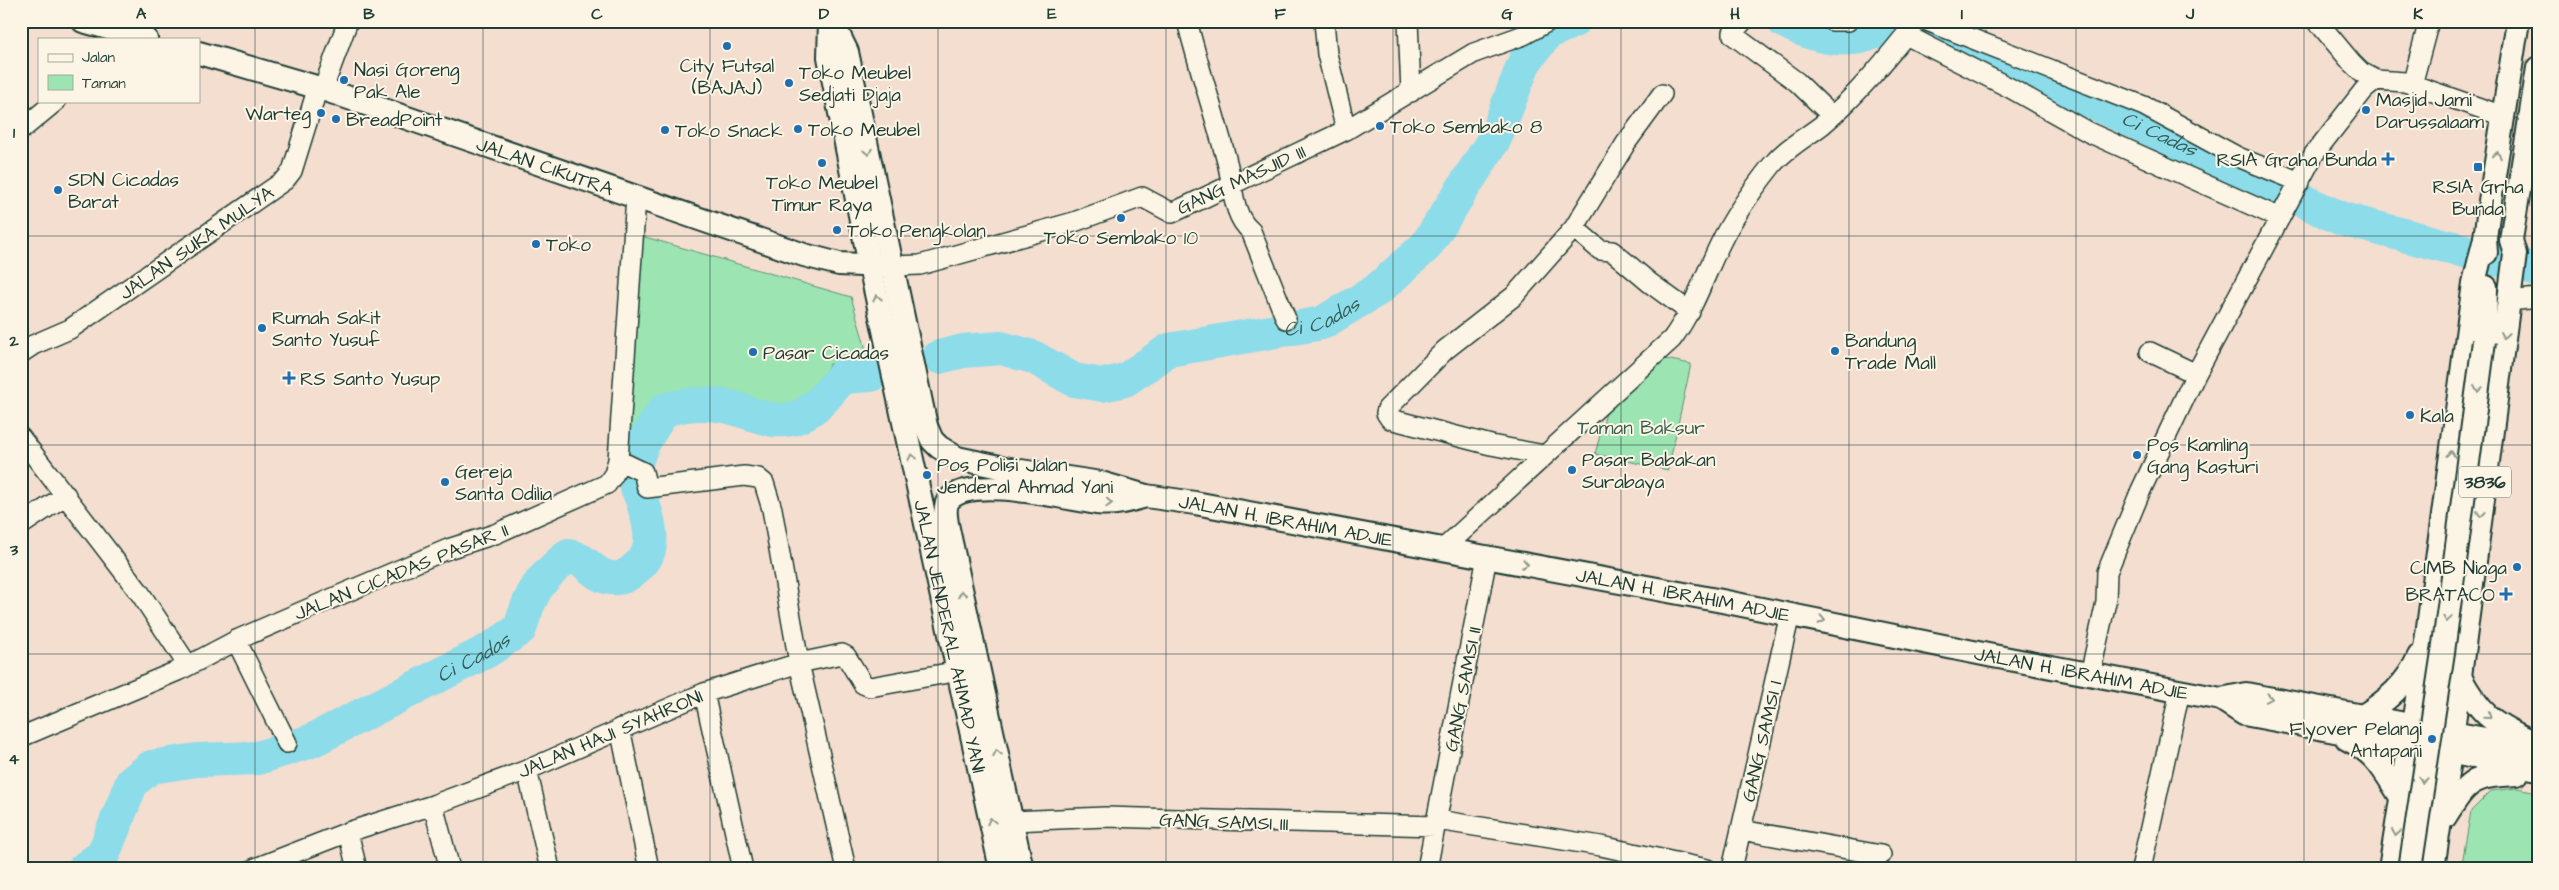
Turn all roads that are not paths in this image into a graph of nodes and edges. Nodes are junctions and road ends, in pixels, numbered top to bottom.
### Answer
1 (83, 21) edge
2 (348, 21) edge
3 (831, 21) edge
4 (1187, 21) edge
5 (1324, 21) edge
6 (1408, 21) edge
7 (1549, 21) edge
8 (1743, 21) edge
9 (1832, 21) edge
10 (1848, 21) edge
11 (2317, 21) edge
12 (2429, 21) edge
13 (2518, 21) edge
14 (1915, 27) edge
15 (138, 38) edge
16 (200, 53) edge
17 (2538, 68) edge
18 (2376, 80) junction
19 (2412, 85) junction
20 (320, 88) junction
21 (1411, 92) junction
22 (1662, 94) dead end
23 (55, 102) edge
24 (2535, 102) edge
25 (1831, 116) junction
26 (2503, 116) junction
27 (21, 130) edge
28 (1346, 130) junction
29 (2298, 185) junction
30 (1232, 186) junction
31 (636, 197) junction
32 (2281, 217) junction
33 (1574, 228) junction
34 (2497, 248) junction
35 (881, 266) junction
36 (2495, 288) junction
37 (2538, 298) edge
38 (1690, 312) junction
39 (1286, 319) dead end
40 (2150, 352) dead end
41 (21, 353) edge
42 (2196, 374) junction
43 (21, 438) edge
44 (939, 447) joint
45 (1544, 455) junction
46 (631, 466) junction
47 (66, 495) junction
48 (1146, 496) junction
49 (947, 524) joint
50 (21, 525) edge
51 (1443, 549) junction
52 (1487, 557) junction
53 (1790, 614) junction
54 (236, 640) junction
55 (2426, 642) junction
56 (799, 663) junction
57 (187, 664) junction
58 (959, 671) junction
59 (2090, 675) junction
60 (2421, 675) junction
61 (2459, 684) junction
62 (2180, 692) junction
63 (704, 693) junction
64 (2221, 699) junction
65 (2361, 717) junction
66 (620, 728) junction
67 (2332, 732) junction
68 (2410, 736) junction
69 (21, 737) edge
70 (287, 743) dead end
71 (2451, 743) junction
72 (2538, 744) edge
73 (2538, 749) edge
74 (527, 770) junction
75 (2538, 771) edge
76 (2401, 798) junction
77 (433, 805) junction
78 (1012, 821) junction
79 (1430, 825) junction
80 (2439, 827) junction
81 (1741, 830) junction
82 (348, 832) junction
83 (1881, 855) dead end
84 (254, 868) edge
85 (358, 869) edge
86 (450, 869) edge
87 (550, 869) edge
88 (649, 869) edge
89 (744, 869) edge
90 (846, 869) edge
91 (1001, 869) edge
92 (1022, 869) edge
93 (1427, 869) edge
94 (1707, 869) edge
95 (1732, 869) edge
96 (2140, 869) edge
97 (2390, 869) edge
98 (2410, 869) edge
99 (2433, 869) edge

1 - 15 main road
2 - 20 street, JALAN SUKA MULYA
3 - 35 main road, JALAN JENDERAL AHMAD YANI
4 - 30 street
5 - 28 street
6 - 21 street
7 - 21 street, GANG MASJID III
8 - 25 street
9 - 10 street
11 - 18 street
12 - 19 street
13 - 26 main road, 3836
14 - 25 street
14 - 29 street
14 - 32 street
16 - 20 main road, JALAN CIKUTRA
17 - 24 main road, 3836
18 - 19 street
18 - 29 street
19 - 26 street
20 - 31 main road, JALAN CIKUTRA
20 - 41 street, JALAN SUKA MULYA
21 - 28 street, GANG MASJID III
22 - 33 street
23 - 27 street
24 - 34 main road, 3836
25 - 38 street
34 -> 26 main road, 3836
28 - 30 street, GANG MASJID III
29 - 32 street
30 - 35 street, GANG MASJID III
30 - 39 street
31 - 35 main road, JALAN CIKUTRA
31 - 46 street, JALAN CICADAS PASAR II
32 - 42 street
33 - 38 street
33 - 45 street
34 - 36 main road, 3836
34 - 36 main road, 3836
35 - 44 main road, JALAN JENDERAL AHMAD YANI
58 -> 35 main road, JALAN JENDERAL AHMAD YANI
36 - 37 street
55 -> 36 main road, 3836
36 -> 61 main road, 3836
36 -> 98 main road, bridge
38 - 45 street
40 - 42 street
42 - 59 street
43 - 47 street
44 - 48 main road, JALAN H. IBRAHIM ADJIE
45 - 51 street
46 - 54 street, JALAN CICADAS PASAR II
46 - 56 street
47 - 50 street
47 - 57 street
49 -> 48 main road, JALAN H. IBRAHIM ADJIE
48 - 51 main road, JALAN H. IBRAHIM ADJIE
78 -> 49 main road, JALAN JENDERAL AHMAD YANI
51 - 52 main road, JALAN H. IBRAHIM ADJIE
52 -> 53 main road, JALAN H. IBRAHIM ADJIE
52 - 79 street, GANG SAMSI II
53 -> 59 main road, JALAN H. IBRAHIM ADJIE
53 - 81 street, GANG SAMSI I
54 - 57 street, JALAN CICADAS PASAR II
54 - 70 street
55 - 60 main road, 3836
55 - 65 main road
56 - 58 street, JALAN HAJI SYAHRONI
56 - 63 street, JALAN HAJI SYAHRONI
56 - 90 street
57 - 69 street, JALAN CICADAS PASAR II
91 -> 58 main road, JALAN JENDERAL AHMAD YANI
59 - 62 main road, JALAN H. IBRAHIM ADJIE
60 - 61 main road
60 - 68 main road, 3836
61 - 71 main road, 3836
61 -> 72 main road
62 - 64 main road, JALAN H. IBRAHIM ADJIE
62 - 96 street
63 - 66 street, JALAN HAJI SYAHRONI
63 - 89 street
64 -> 65 main road, JALAN H. IBRAHIM ADJIE
64 - 67 main road, JALAN H. IBRAHIM ADJIE
65 - 68 main road, JALAN H. IBRAHIM ADJIE
66 - 74 street, JALAN HAJI SYAHRONI
66 - 88 street
67 - 68 main road, JALAN H. IBRAHIM ADJIE
67 - 76 main road
68 - 71 main road, JALAN H. IBRAHIM ADJIE
68 - 76 main road
71 - 73 main road, JALAN H. IBRAHIM ADJIE
71 - 75 main road, JALAN H. IBRAHIM ADJIE
71 - 80 main road
74 - 77 street, JALAN HAJI SYAHRONI
74 - 87 street
75 - 80 main road
76 - 80 main road
76 -> 97 main road
77 - 82 street, JALAN HAJI SYAHRONI
77 - 86 street
78 - 79 street, GANG SAMSI III
78 - 92 main road, JALAN JENDERAL AHMAD YANI
79 - 93 street, GANG SAMSI II
79 - 94 street, GANG SAMSI III
80 - 99 main road
81 - 83 street
81 - 95 street, GANG SAMSI I
82 - 84 street, JALAN HAJI SYAHRONI
82 - 85 street

